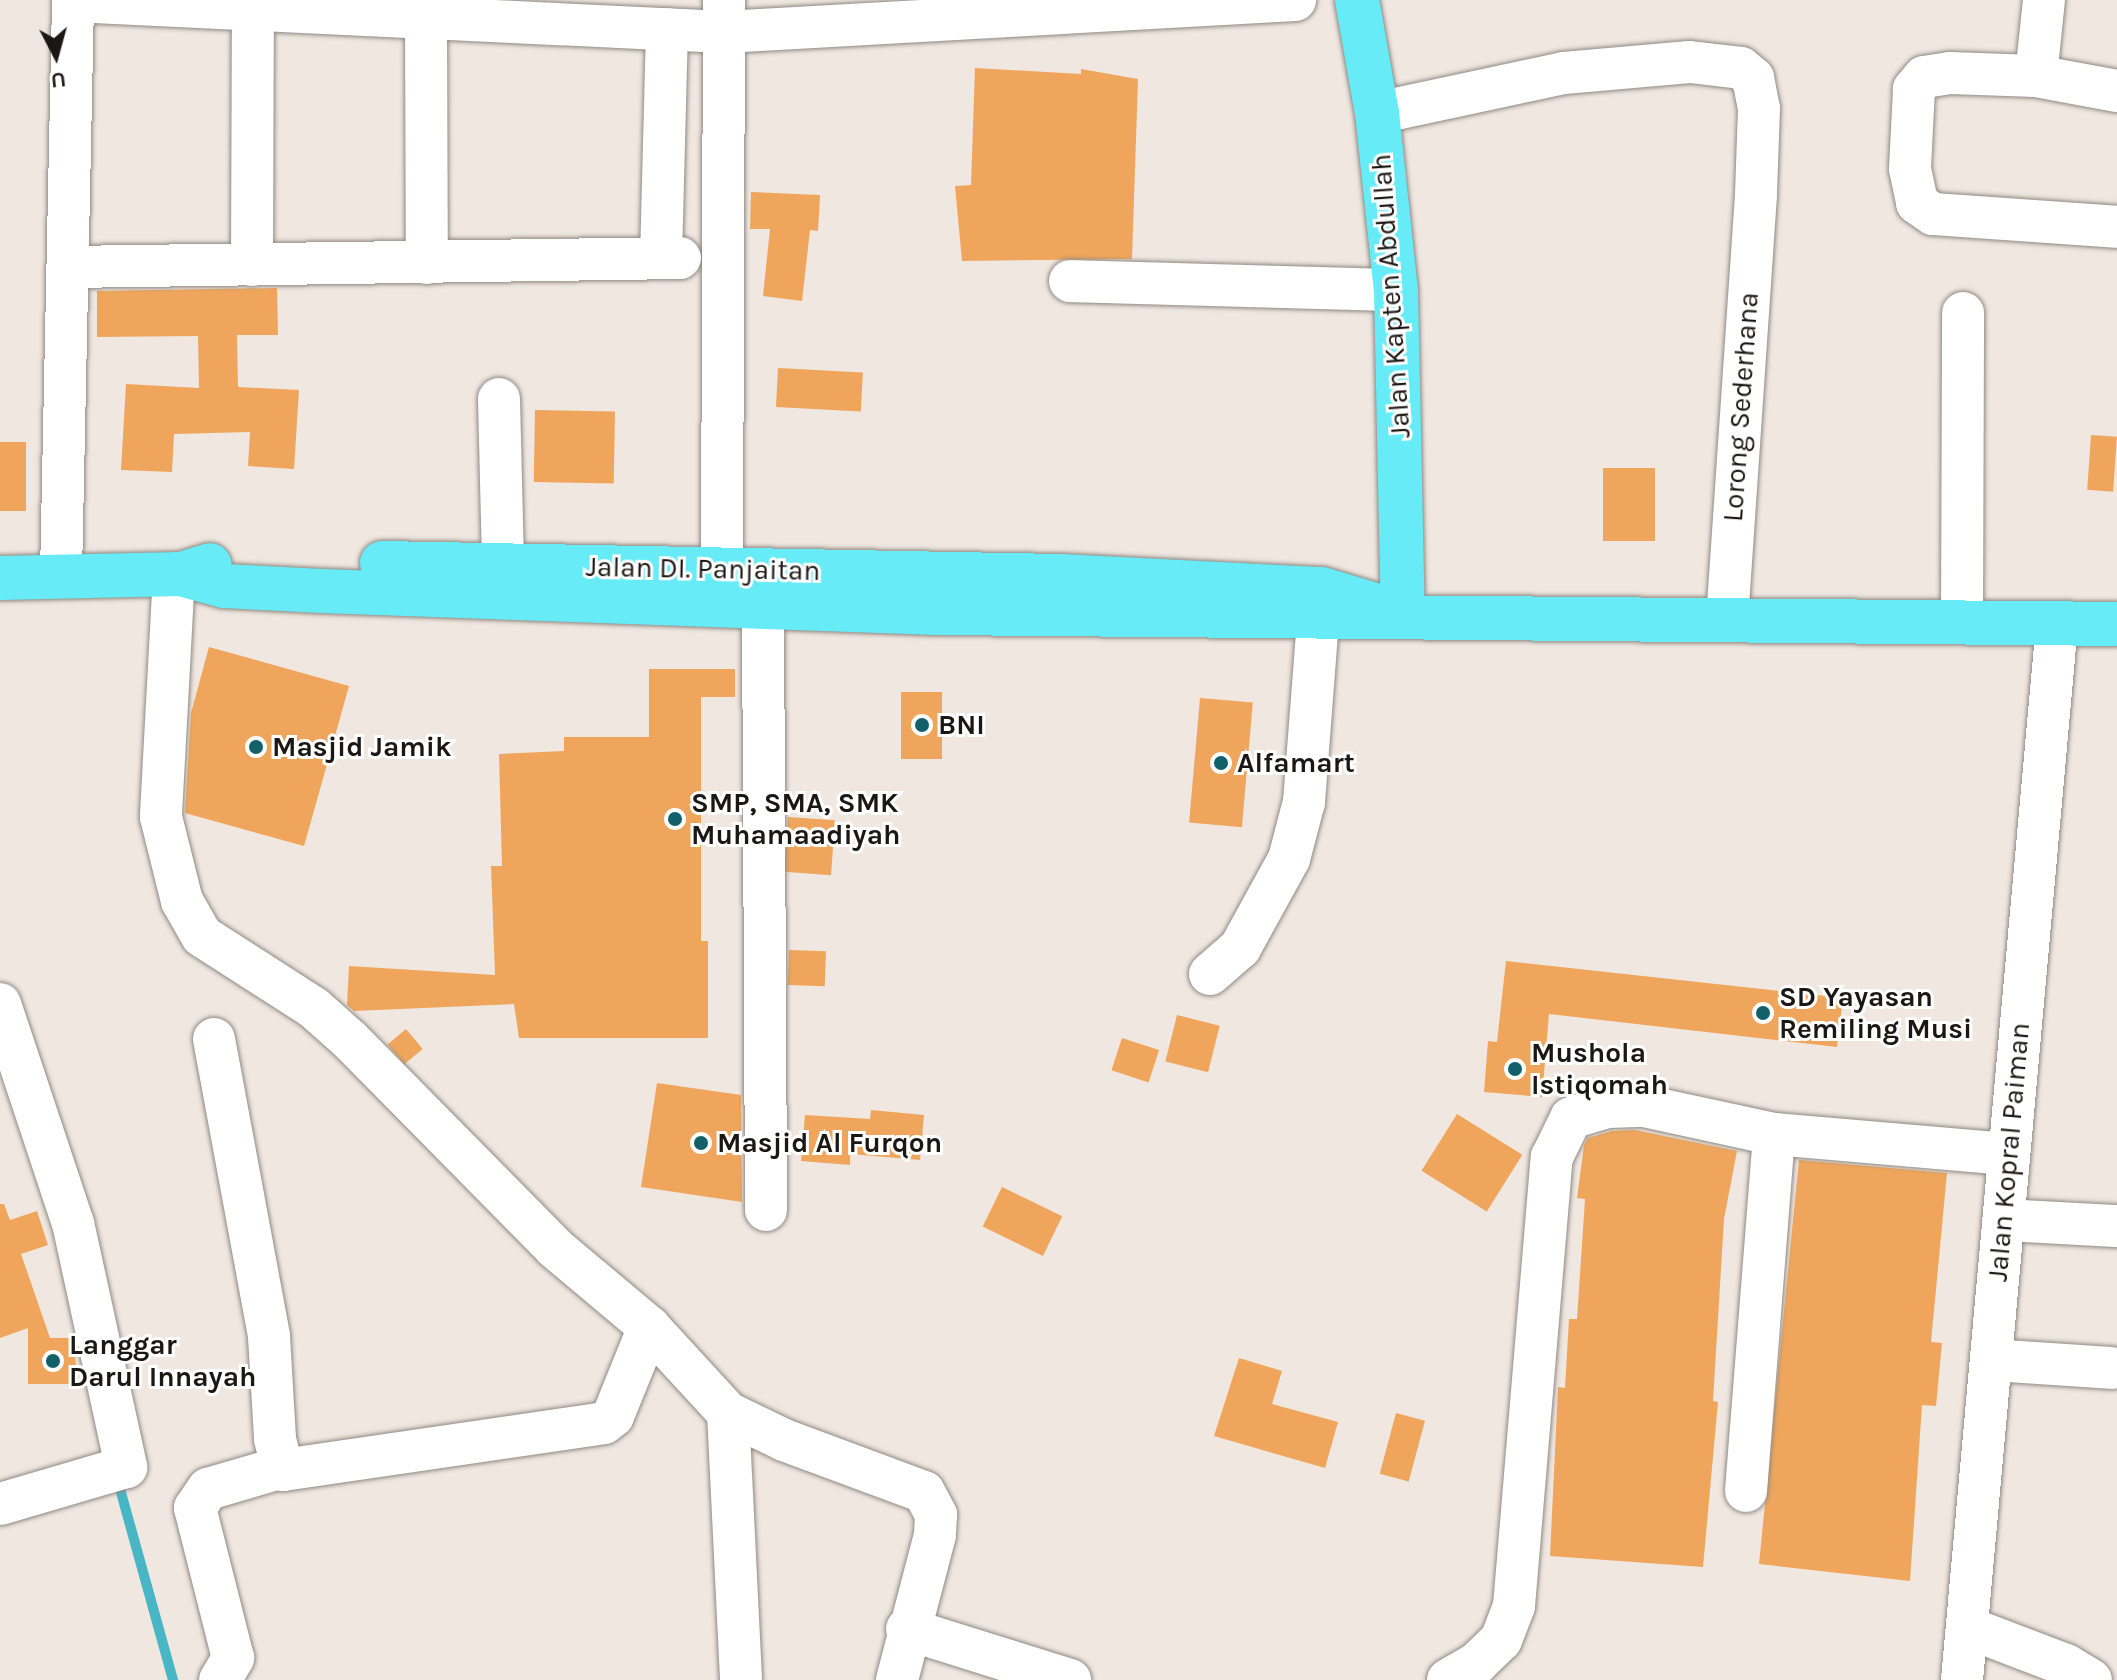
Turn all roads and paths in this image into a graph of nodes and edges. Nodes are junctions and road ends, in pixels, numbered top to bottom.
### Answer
1 (73, 0) edge
2 (1295, 0) edge
3 (1357, 0) edge
4 (2044, 0) edge
5 (253, 8) junction
6 (426, 16) junction
7 (724, 16) edge
8 (667, 29) junction
9 (2036, 76) junction
10 (2117, 91) edge
11 (1377, 113) junction
12 (2117, 227) edge
13 (427, 263) junction
14 (252, 265) junction
15 (68, 267) junction
16 (1070, 281) dead end
17 (1396, 290) junction
18 (1963, 313) dead end
19 (499, 399) dead end
20 (503, 565) junction
21 (722, 570) junction
22 (178, 574) junction
23 (61, 575) junction
24 (0, 578) edge
25 (1404, 604) junction
26 (763, 608) junction
27 (1318, 620) junction
28 (1727, 620) junction
29 (1962, 622) junction
30 (2057, 624) junction
31 (2117, 624) edge
32 (1210, 974) dead end
33 (0, 1004) edge
34 (214, 1039) dead end
35 (1774, 1134) junction
36 (2007, 1154) junction
37 (766, 1210) dead end
38 (2005, 1220) junction
39 (2117, 1226) edge
40 (649, 1327) junction
41 (1992, 1360) junction
42 (2112, 1368) dead end
43 (728, 1413) junction
44 (280, 1468) junction
45 (1746, 1491) dead end
46 (0, 1504) edge
47 (1969, 1628) junction
48 (907, 1629) junction
49 (220, 1680) edge
50 (741, 1680) edge
51 (897, 1680) edge
52 (1070, 1680) edge
53 (1448, 1680) edge
54 (1962, 1680) edge
55 (2091, 1680) edge

1 - 5 street
1 - 15 street
2 - 7 street
3 - 11 main road, Jalan Kapten Abdullah
4 - 9 street
5 - 6 street
5 - 14 street
6 - 8 street
6 - 13 street
7 - 8 street
7 - 21 street
8 - 13 street
9 - 10 street
9 - 12 street
11 - 17 main road, Jalan Kapten Abdullah
11 - 28 street, Lorong Sederhana
13 - 14 street
14 - 15 street
15 - 23 street
16 - 17 street
17 - 25 main road, Jalan Kapten Abdullah
18 - 29 street
19 - 20 street
20 - 21 main road, Jalan DI. Panjaitan
20 - 22 main road, Jalan DI. Panjaitan
21 - 25 main road, Jalan DI. Panjaitan
22 - 23 main road, Jalan DI. Panjaitan
22 - 26 main road
22 - 40 street
23 - 24 main road, Jalan DI. Panjaitan
25 - 27 main road
25 - 28 main road
26 - 27 main road
26 - 37 street
27 - 32 street
28 - 29 main road
29 - 30 main road
30 - 31 main road
30 - 36 street, Jalan Kopral Paiman
33 - 46 street
34 - 44 street
35 - 36 street
35 - 45 street
35 - 53 street
36 - 38 street, Jalan Kopral Paiman
38 - 39 street
38 - 41 street, Jalan Kopral Paiman
40 - 43 street
40 - 44 street
41 - 42 street
41 - 47 street, Jalan Kopral Paiman
43 - 48 street
43 - 50 street
44 - 49 street
47 - 54 street, Jalan Kopral Paiman
47 - 55 street
48 - 51 street
48 - 52 street

